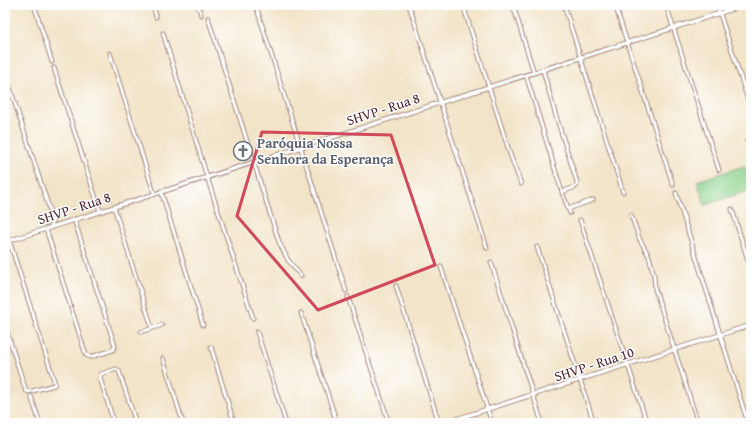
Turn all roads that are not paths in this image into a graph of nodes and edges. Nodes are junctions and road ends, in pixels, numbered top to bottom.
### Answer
1 (34, 5) edge
2 (152, 5) edge
3 (198, 5) edge
4 (409, 5) edge
5 (462, 5) edge
6 (513, 5) edge
7 (564, 5) edge
8 (615, 5) edge
9 (666, 5) edge
10 (717, 5) edge
11 (745, 5) edge
12 (256, 6) edge
13 (720, 13) junction
14 (201, 15) dead end
15 (156, 17) dead end
16 (208, 18) dead end
17 (674, 28) junction
18 (163, 33) dead end
19 (627, 43) junction
20 (110, 53) dead end
21 (580, 57) junction
22 (52, 62) dead end
23 (54, 68) dead end
24 (543, 70) junction
25 (534, 73) junction
26 (526, 75) junction
27 (8, 82) dead end
28 (488, 87) junction
29 (440, 102) junction
30 (751, 110) edge
31 (300, 147) junction
32 (255, 162) junction
33 (719, 170) dead end
34 (206, 177) junction
35 (521, 184) dead end
36 (673, 185) dead end
37 (161, 191) junction
38 (562, 192) junction
39 (623, 192) dead end
40 (676, 193) dead end
41 (154, 194) junction
42 (593, 200) dead end
43 (114, 207) junction
44 (568, 209) junction
45 (732, 209) dead end
46 (100, 211) junction
47 (570, 213) dead end
48 (631, 215) dead end
49 (74, 219) junction
50 (580, 220) dead end
51 (51, 227) junction
52 (46, 228) junction
53 (5, 237) edge
54 (7, 241) edge
55 (537, 247) dead end
56 (487, 248) dead end
57 (491, 262) dead end
58 (441, 267) dead end
59 (751, 270) edge
60 (301, 276) dead end
61 (396, 286) dead end
62 (346, 291) dead end
63 (348, 297) dead end
64 (301, 313) dead end
65 (253, 318) dead end
66 (162, 325) dead end
67 (203, 325) dead end
68 (751, 325) edge
69 (5, 326) edge
70 (152, 328) junction
71 (141, 332) dead end
72 (257, 332) dead end
73 (720, 334) junction
74 (211, 348) dead end
75 (674, 350) junction
76 (163, 358) dead end
77 (628, 364) junction
78 (581, 380) junction
79 (532, 395) junction
80 (31, 396) dead end
81 (487, 409) junction
82 (40, 423) edge
83 (114, 423) edge
84 (136, 423) edge
85 (183, 423) edge
86 (234, 423) edge
87 (286, 423) edge
88 (337, 423) edge
89 (389, 423) edge
90 (439, 423) edge
91 (444, 423) edge
92 (492, 423) edge
93 (542, 423) edge
94 (594, 423) edge
95 (647, 423) edge
96 (698, 423) edge
97 (748, 423) edge

1 - 22 street
2 - 15 street
3 - 14 street
4 - 29 street
5 - 28 street
6 - 25 street
7 - 21 street
8 - 19 street
9 - 17 street
10 - 13 street
11 - 13 street, SHVP - Rua 8
12 - 31 street
13 - 17 street, SHVP - Rua 8
13 - 30 street
16 - 32 street
17 - 19 street, SHVP - Rua 8
17 - 33 street
18 - 34 street
19 - 21 street, SHVP - Rua 8
19 - 36 street
20 - 41 street
21 - 24 street, SHVP - Rua 8
21 - 39 street
23 - 46 street
24 - 25 street, SHVP - Rua 8
24 - 38 street
25 - 26 street, SHVP - Rua 8
26 - 28 street, SHVP - Rua 8
26 - 38 street
27 - 51 street
28 - 29 street, SHVP - Rua 8
28 - 35 street
29 - 31 street, SHVP - Rua 8
29 - 56 street
31 - 32 street, SHVP - Rua 8
31 - 62 street
32 - 34 street, SHVP - Rua 8
32 - 60 street
34 - 37 street, SHVP - Rua 8
34 - 65 street
37 - 41 street, SHVP - Rua 8
37 - 67 street
38 - 44 street
40 - 73 street
41 - 43 street, SHVP - Rua 8
42 - 44 street
43 - 46 street, SHVP - Rua 8
43 - 70 street
44 - 47 street
45 - 59 street
46 - 49 street, SHVP - Rua 8
48 - 75 street
49 - 51 street, SHVP - Rua 8
49 - 52 street
50 - 77 street
51 - 52 street, SHVP - Rua 8
52 - 54 street, SHVP - Rua 8
53 - 54 street
54 - 69 street
55 - 78 street
57 - 79 street
58 - 81 street
61 - 90 street
63 - 89 street
64 - 88 street
66 - 70 street
68 - 73 street, SHVP - Rua 10
70 - 71 street
72 - 87 street
73 - 75 street, SHVP - Rua 10
73 - 97 street
74 - 86 street
75 - 77 street, SHVP - Rua 10
75 - 96 street
76 - 85 street
77 - 78 street, SHVP - Rua 10
77 - 95 street
78 - 79 street, SHVP - Rua 10
78 - 94 street
79 - 81 street, SHVP - Rua 10
79 - 93 street
80 - 82 street
81 - 91 street, SHVP - Rua 10
81 - 92 street
83 - 84 street

